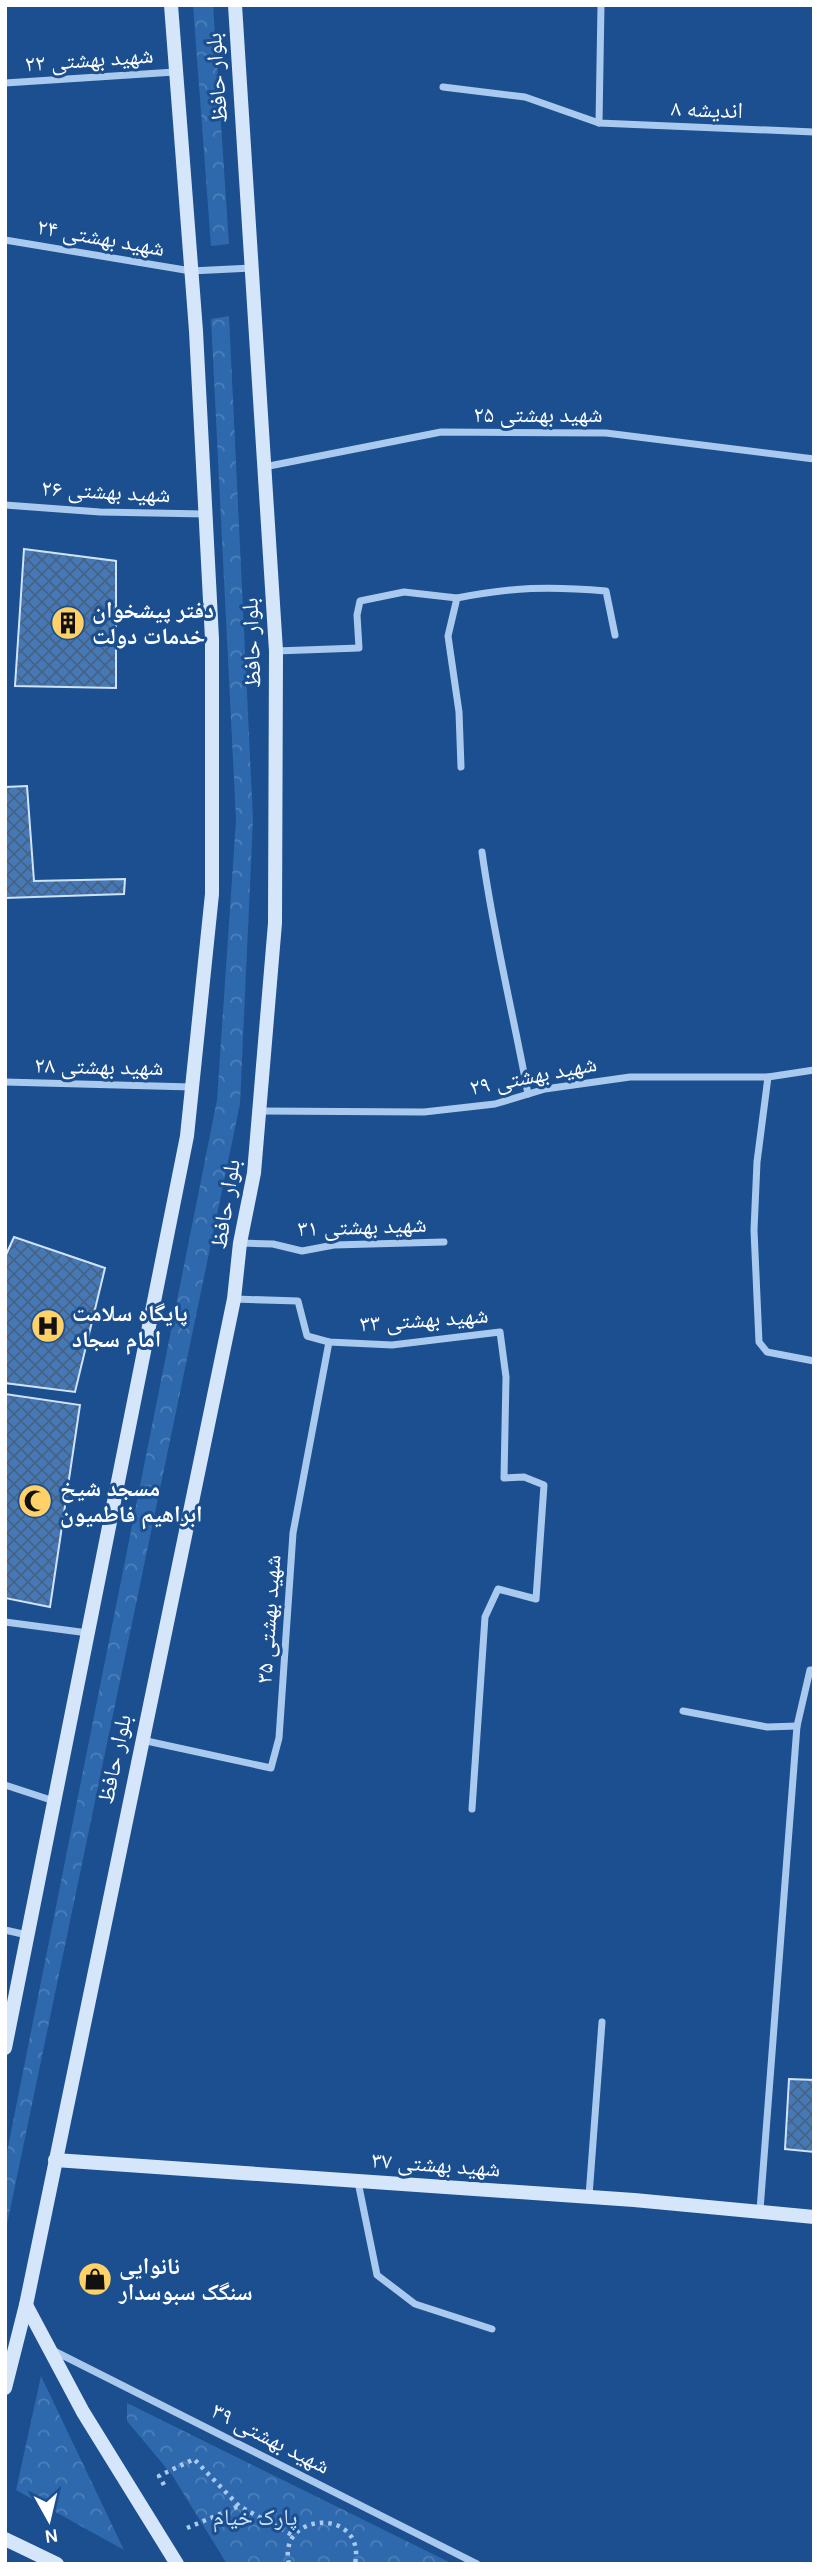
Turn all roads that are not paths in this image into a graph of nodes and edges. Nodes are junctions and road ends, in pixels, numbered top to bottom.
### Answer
1 (171, 5) edge
2 (234, 5) edge
3 (601, 5) edge
4 (175, 72) junction
5 (5, 83) edge
6 (443, 87) dead end
7 (599, 123) junction
8 (814, 132) edge
9 (5, 240) edge
10 (251, 268) junction
11 (191, 271) junction
12 (814, 459) edge
13 (264, 467) junction
14 (5, 505) edge
15 (205, 514) junction
16 (457, 598) junction
17 (615, 635) dead end
18 (276, 651) junction
19 (461, 766) dead end
20 (482, 852) dead end
21 (814, 1070) edge
22 (768, 1077) junction
23 (5, 1082) edge
24 (192, 1087) junction
25 (528, 1094) junction
26 (260, 1111) junction
27 (240, 1242) junction
28 (444, 1242) dead end
29 (234, 1299) junction
30 (329, 1342) junction
31 (814, 1361) edge
32 (5, 1622) edge
33 (88, 1633) junction
34 (814, 1670) edge
35 (683, 1711) dead end
36 (797, 1726) junction
37 (141, 1740) junction
38 (5, 1785) edge
39 (54, 1801) junction
40 (472, 1809) dead end
41 (5, 1930) edge
42 (28, 1935) junction
43 (602, 2022) dead end
44 (5, 2048) edge
45 (55, 2160) junction
46 (358, 2182) junction
47 (589, 2196) junction
48 (760, 2210) junction
49 (814, 2217) edge
50 (26, 2305) junction
51 (492, 2329) dead end
52 (47, 2347) junction
53 (5, 2388) edge
54 (5, 2539) edge
55 (57, 2564) edge
56 (177, 2564) edge
57 (477, 2564) edge

1 - 4 main road, بلوار حافظ
2 - 10 main road, بلوار حافظ
3 - 7 street
4 - 5 street, شهید بهشتی ۲۲
4 - 11 main road, بلوار حافظ
6 - 7 street, اندیشه ۸
7 - 8 street, اندیشه ۸
9 - 11 street, شهید بهشتی ۲۴
10 - 11 street, شهید بهشتی ۲۴
10 - 13 main road, بلوار حافظ
11 - 15 main road, بلوار حافظ
12 - 13 street, شهید بهشتی ۲۵
13 - 18 main road, بلوار حافظ
14 - 15 street, شهید بهشتی ۲۶
15 - 24 main road, بلوار حافظ
16 - 17 street
16 - 18 street
16 - 19 street
18 - 26 main road, بلوار حافظ
20 - 25 street
21 - 22 street, شهید بهشتی ۲۹
22 - 25 street, شهید بهشتی ۲۹
22 - 31 street
23 - 24 street, شهید بهشتی ۲۸
24 - 33 main road, بلوار حافظ
25 - 26 street, شهید بهشتی ۲۹
26 - 27 main road, بلوار حافظ
27 - 28 street, شهید بهشتی ۳۱
27 - 29 main road, بلوار حافظ
29 - 30 street, شهید بهشتی ۳۳
29 - 37 main road, بلوار حافظ
30 - 37 street, شهید بهشتی ۳۵
30 - 40 street, شهید بهشتی ۳۳
32 - 33 street
33 - 39 main road, بلوار حافظ
34 - 36 street
35 - 36 street
36 - 48 street
37 - 45 main road, بلوار حافظ
38 - 39 street
39 - 42 main road, بلوار حافظ
41 - 42 street
42 - 44 main road, بلوار حافظ
43 - 47 street
45 - 46 main road, شهید بهشتی ۳۷
45 - 50 main road, بلوار حافظ
46 - 47 main road, شهید بهشتی ۳۷
46 - 51 street
47 - 48 main road, شهید بهشتی ۳۷
48 - 49 main road, شهید بهشتی ۳۷
50 - 52 main road
50 - 53 main road, بلوار حافظ
52 - 56 main road
52 - 57 street, شهید بهشتی ۳۹
54 - 55 main road

